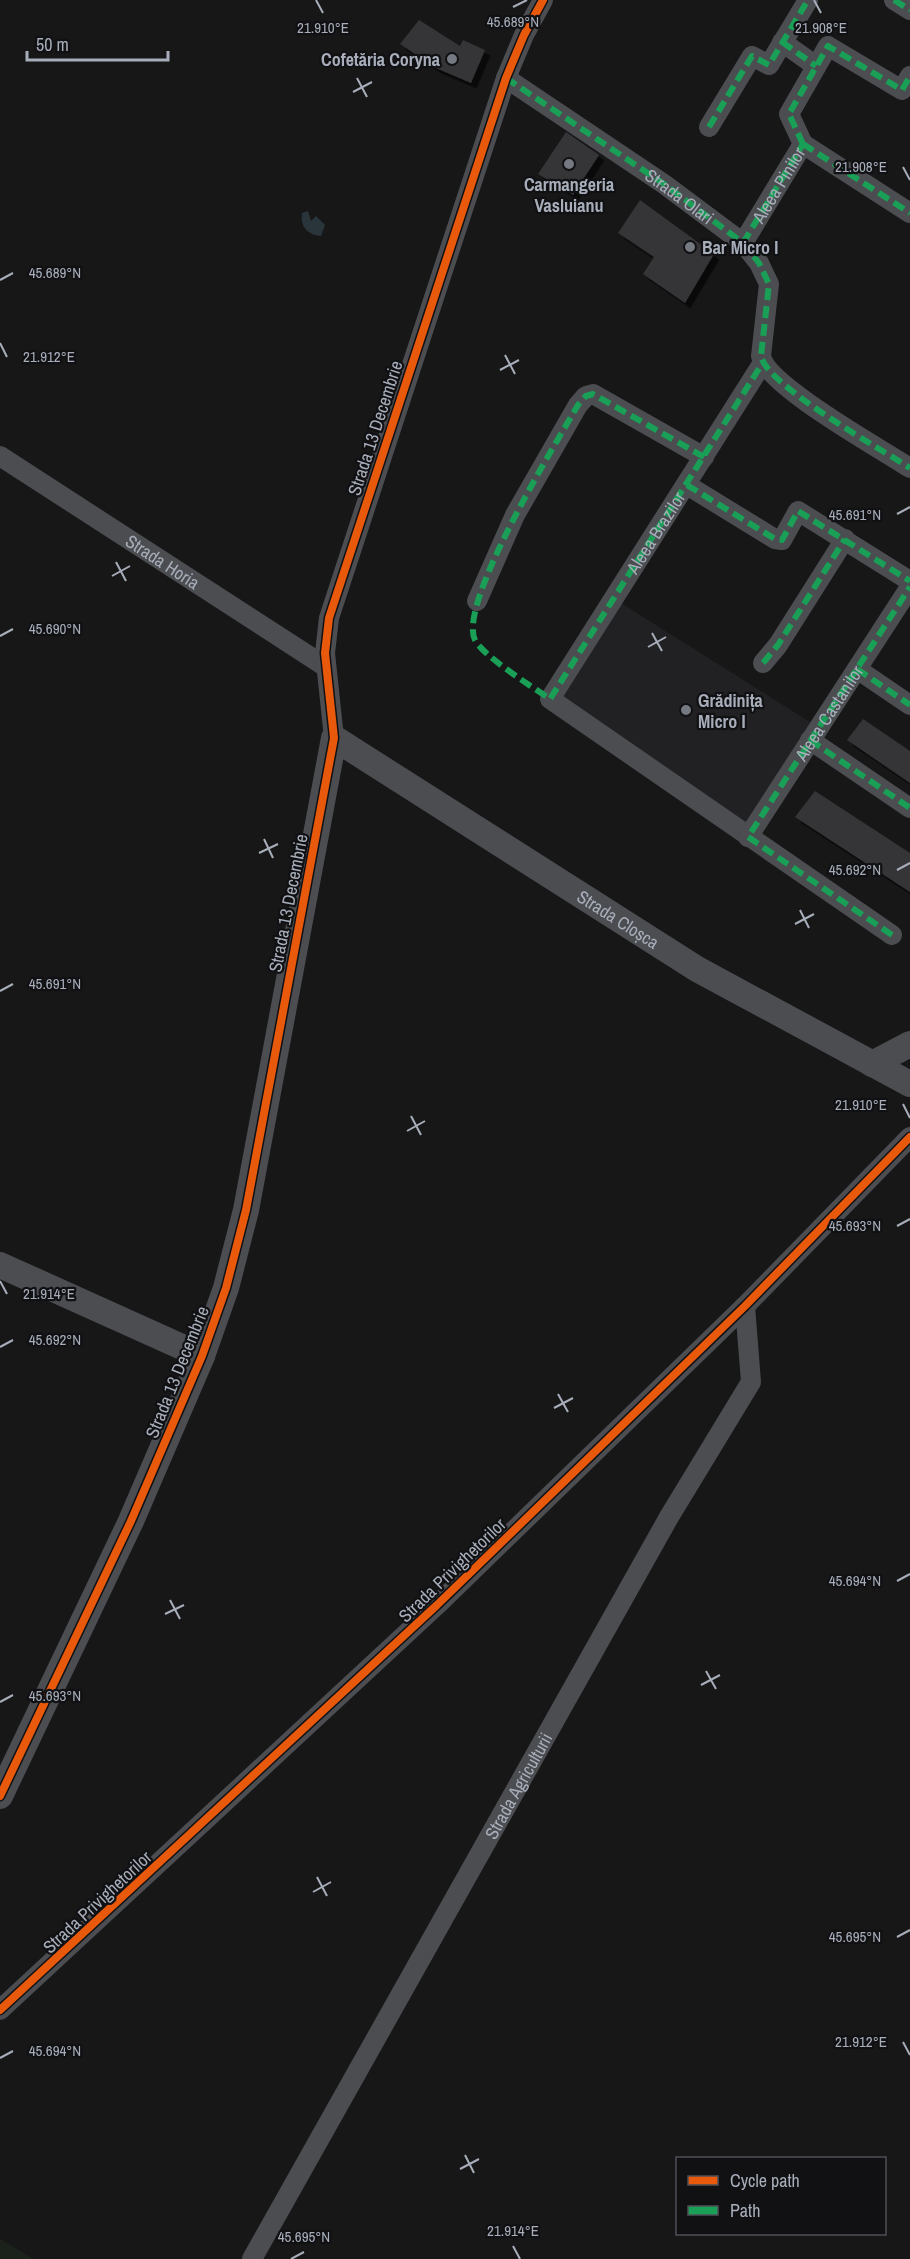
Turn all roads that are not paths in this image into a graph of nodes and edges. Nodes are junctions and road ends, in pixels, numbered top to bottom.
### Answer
1 (543, 0) edge
2 (808, 0) edge
3 (894, 0) edge
4 (910, 10) edge
5 (783, 42) junction
6 (816, 66) junction
7 (910, 76) edge
8 (506, 78) junction
9 (709, 127) dead end
10 (803, 144) junction
11 (910, 213) edge
12 (743, 243) junction
13 (762, 364) junction
14 (0, 456) edge
15 (704, 458) junction
16 (910, 468) edge
17 (687, 485) junction
18 (845, 539) junction
19 (910, 581) edge
20 (477, 601) dead end
21 (907, 601) edge
22 (763, 663) dead end
23 (326, 667) junction
24 (857, 669) junction
25 (910, 705) edge
26 (334, 738) junction
27 (810, 740) junction
28 (910, 808) edge
29 (748, 837) junction
30 (892, 935) dead end
31 (910, 1044) edge
32 (872, 1064) junction
33 (910, 1084) edge
34 (910, 1137) edge
35 (0, 1265) edge
36 (745, 1306) junction
37 (202, 1356) junction
38 (0, 1796) edge
39 (0, 2010) edge
40 (252, 2259) edge

1 - 8 street, Strada 13 Decembrie
2 - 5 street
3 - 4 street
5 - 6 street
5 - 9 street
6 - 7 street
6 - 10 street
8 - 12 street, Strada Olari
8 - 23 street, Strada 13 Decembrie
10 - 11 street, Aleea Pinilor
10 - 12 street, Aleea Pinilor
12 - 13 street, Strada Olari
13 - 15 street, Aleea Brazilor
13 - 16 street
14 - 23 street, Strada Horia
15 - 17 street, Aleea Brazilor
15 - 20 street
17 - 18 street
17 - 29 street, Aleea Brazilor
18 - 19 street
18 - 22 street
21 - 24 street, Aleea Castanilor
23 - 26 street, Strada 13 Decembrie
24 - 25 street
24 - 27 street, Aleea Castanilor
26 - 32 street, Strada Cloșca
26 - 37 street, Strada 13 Decembrie
27 - 28 street
27 - 29 street, Aleea Castanilor
29 - 30 street
31 - 32 street
32 - 33 street, Strada Cloșca
34 - 36 street, Strada Privighetorilor
35 - 37 street
36 - 39 street, Strada Privighetorilor
36 - 40 street, Strada Agriculturii
37 - 38 street, Strada 13 Decembrie

